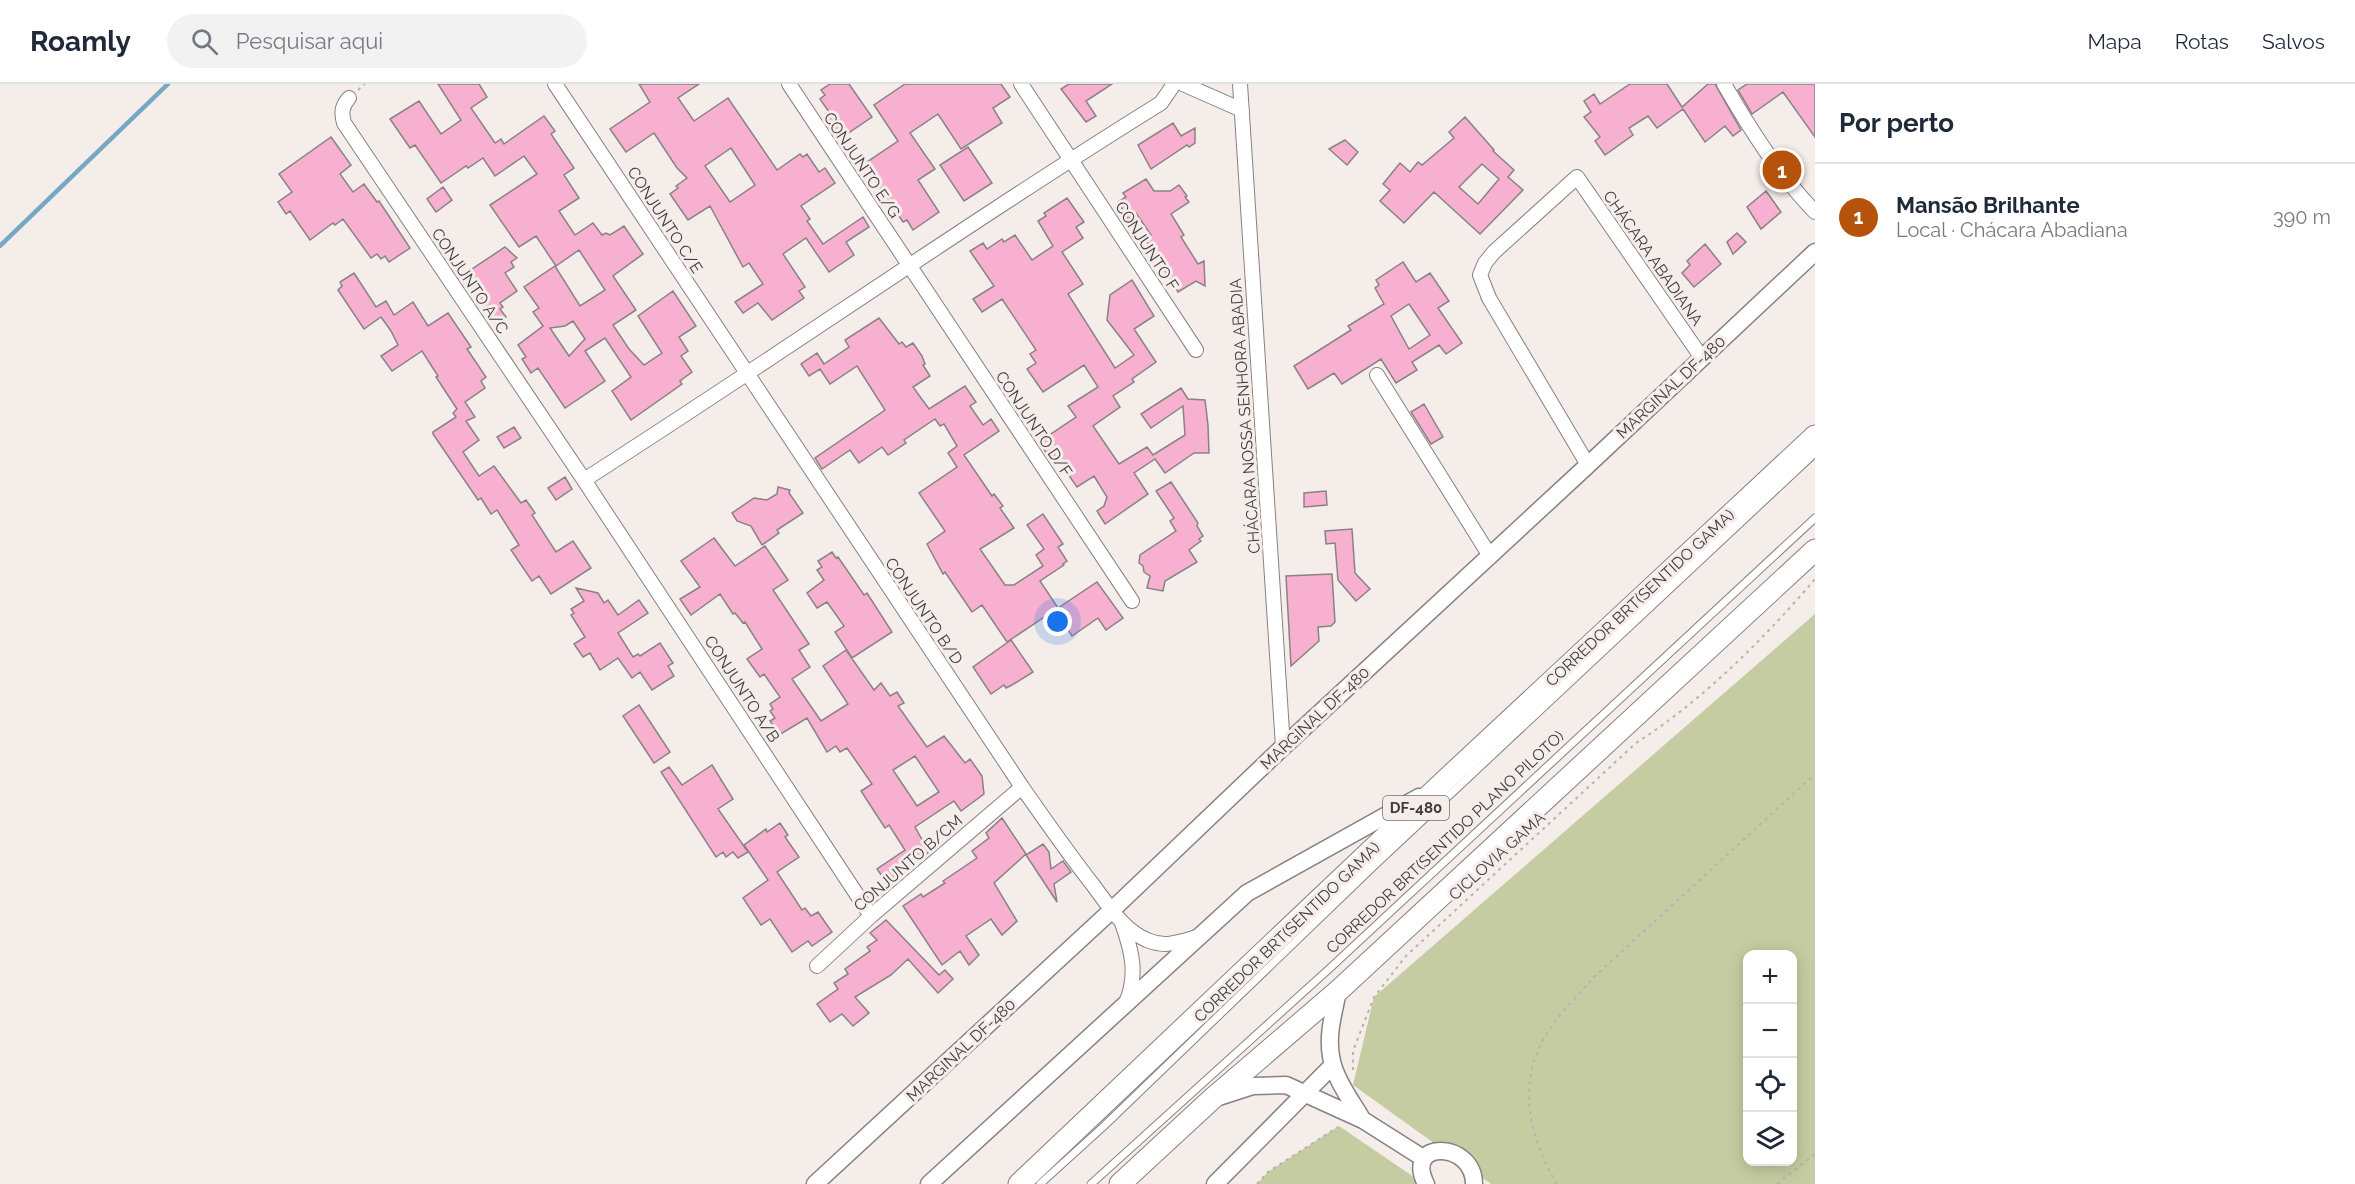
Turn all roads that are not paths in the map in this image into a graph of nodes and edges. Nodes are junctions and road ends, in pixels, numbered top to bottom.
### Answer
1 (555, 84) edge
2 (789, 84) edge
3 (1021, 84) edge
4 (1174, 84) edge
5 (1183, 84) edge
6 (1240, 84) edge
7 (1724, 84) edge
8 (349, 98) dead end
9 (1242, 110) junction
10 (1070, 159) junction
11 (1815, 212) edge
12 (1815, 252) edge
13 (909, 265) junction
14 (1196, 350) dead end
15 (1702, 358) junction
16 (747, 375) junction
17 (1377, 375) dead end
18 (1815, 436) edge
19 (1815, 453) edge
20 (1588, 465) junction
21 (584, 480) junction
22 (1815, 518) edge
23 (1815, 550) edge
24 (1490, 556) junction
25 (1132, 601) dead end
26 (1283, 747) junction
27 (1022, 787) junction
28 (1438, 787) junction
29 (871, 916) junction
30 (1118, 917) junction
31 (1199, 936) junction
32 (817, 966) dead end
33 (1338, 991) junction
34 (1125, 1006) junction
35 (1333, 1065) junction
36 (1306, 1093) junction
37 (1212, 1099) junction
38 (1347, 1104) junction
39 (1423, 1158) junction
40 (815, 1184) edge
41 (929, 1184) edge
42 (1019, 1184) edge
43 (1040, 1184) edge
44 (1091, 1184) edge
45 (1120, 1184) edge
46 (1215, 1184) edge
47 (1426, 1184) edge
48 (1474, 1184) edge

1 - 16 street, CONJUNTO C/E
2 - 13 street, CONJUNTO E/G
3 - 10 street, CONJUNTO F
4 - 10 street
5 - 9 street
6 - 9 street, CHÁCARA NOSSA SENHORA ABADIA
7 - 11 street
8 - 21 street, CONJUNTO A/C
9 - 26 street, CHÁCARA NOSSA SENHORA ABADIA
10 - 13 street
10 - 14 street, CONJUNTO F
12 - 15 street, MARGINAL DF-480
13 - 16 street
13 - 25 street, CONJUNTO D/F
15 - 20 street, MARGINAL DF-480
15 - 20 street, CHÁCARA ABADIANA
16 - 21 street
16 - 27 street, CONJUNTO B/D
17 - 24 street
18 - 28 main road, DF-480
19 - 43 lane, CORREDOR BRT(SENTIDO GAMA)
20 - 24 street, MARGINAL DF-480
21 - 29 street, CONJUNTO A/B
22 - 44 lane, CORREDOR BRT(SENTIDO PLANO PILOTO)
23 - 33 main road
24 - 26 street, MARGINAL DF-480
26 - 30 street, MARGINAL DF-480
27 - 29 street, CONJUNTO B/CM
27 - 30 street, CONJUNTO B/D
28 - 31 street
28 - 42 main road, DF-480
29 - 32 street, CONJUNTO B/CM
30 - 31 street
30 - 34 street
30 - 40 street, MARGINAL DF-480
31 - 34 street
33 - 35 street
33 - 37 main road
34 - 41 street
35 - 36 street
35 - 38 street
36 - 37 street
36 - 38 street
36 - 46 street
37 - 45 main road
38 - 39 street
39 - 47 street
39 - 48 street

